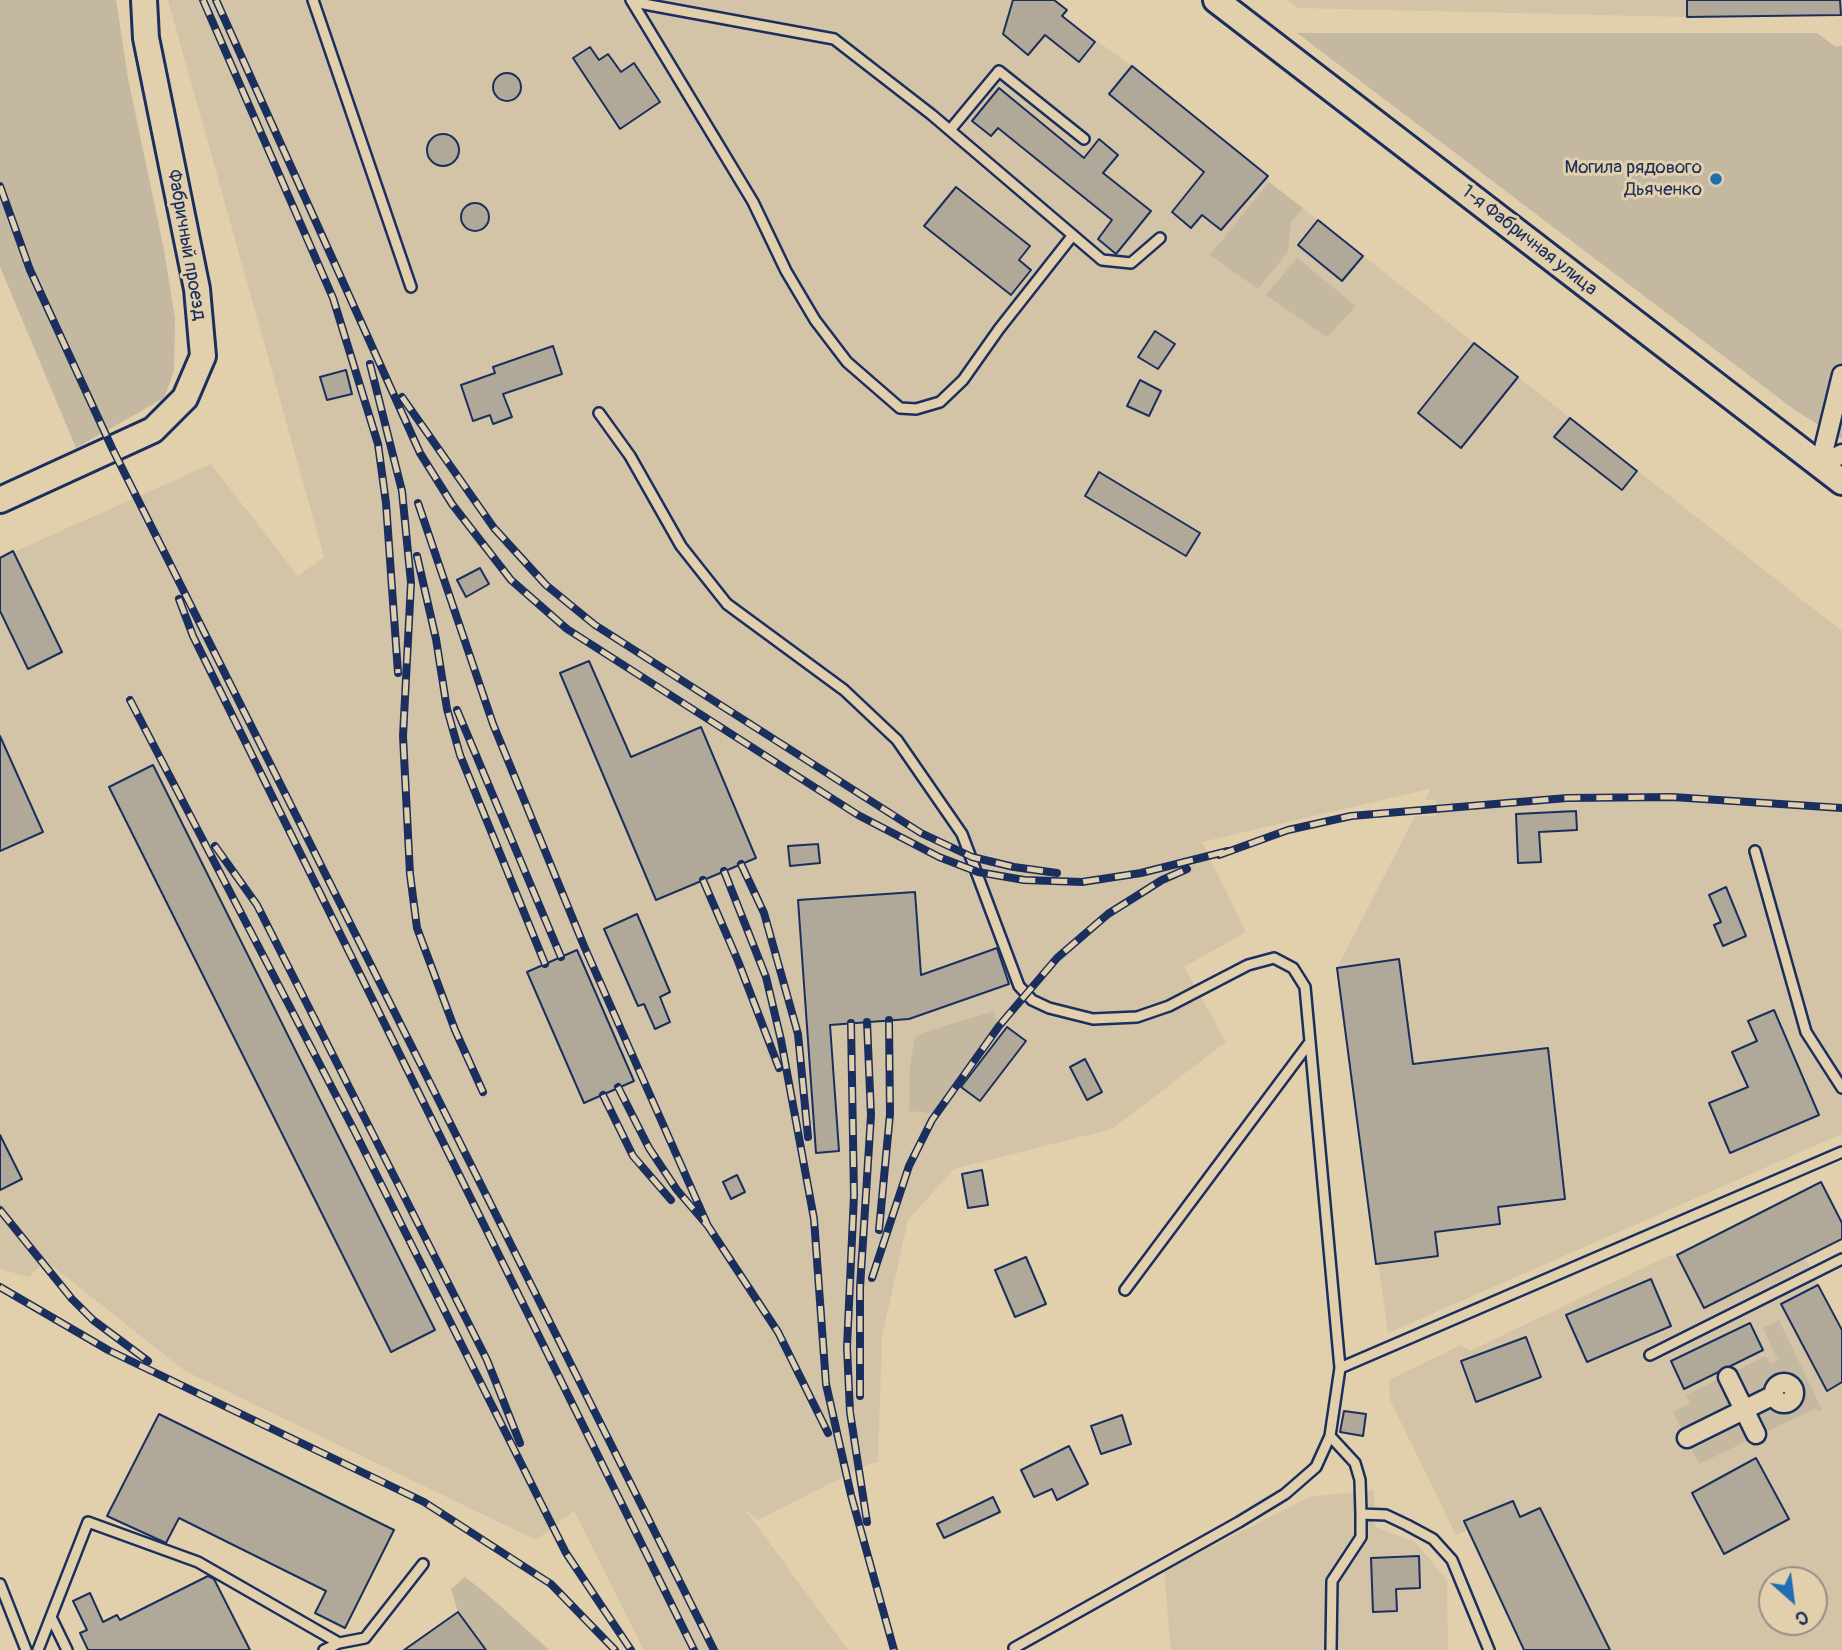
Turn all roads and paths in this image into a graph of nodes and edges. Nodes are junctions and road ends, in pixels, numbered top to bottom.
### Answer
1 (144, 0) edge
2 (313, 0) edge
3 (631, 0) edge
4 (636, 0) edge
5 (1216, 0) edge
6 (950, 130) junction
7 (1084, 139) dead end
8 (1073, 236) junction
9 (1160, 238) dead end
10 (411, 287) dead end
11 (1842, 375) edge
12 (599, 413) dead end
13 (1831, 459) edge
14 (1842, 482) edge
15 (0, 500) edge
16 (1755, 850) dead end
17 (1310, 1042) junction
18 (1842, 1088) edge
19 (1842, 1152) edge
20 (1842, 1259) edge
21 (1125, 1290) dead end
22 (1650, 1355) dead end
23 (1340, 1368) junction
24 (1728, 1377) dead end
25 (1784, 1404) dead end
26 (1744, 1410) junction
27 (1756, 1434) dead end
28 (1330, 1436) junction
29 (1687, 1438) dead end
30 (1361, 1514) junction
31 (423, 1564) dead end
32 (0, 1584) edge
33 (51, 1617) junction
34 (339, 1643) junction
35 (1014, 1648) dead end
36 (26, 1650) edge
37 (38, 1650) edge
38 (67, 1650) edge
39 (324, 1650) edge
40 (1331, 1650) edge
41 (1489, 1650) edge

1 - 15 main road, Фабричный проезд
2 - 10 lane
3 - 8 lane
4 - 6 lane
5 - 13 main road, 1-я Фабричная улица
6 - 7 lane
6 - 8 lane
8 - 9 lane
11 - 13 street
12 - 17 lane
13 - 14 main road, 1-я Фабричная улица
16 - 18 lane
17 - 21 lane
17 - 23 lane
19 - 23 lane
20 - 22 lane
23 - 28 lane
24 - 26 street
25 - 26 street
26 - 27 street
26 - 29 street
28 - 30 lane
28 - 35 lane
30 - 40 lane
30 - 41 lane
31 - 34 lane
32 - 36 lane
33 - 34 lane
33 - 37 lane
33 - 38 lane
34 - 39 lane

